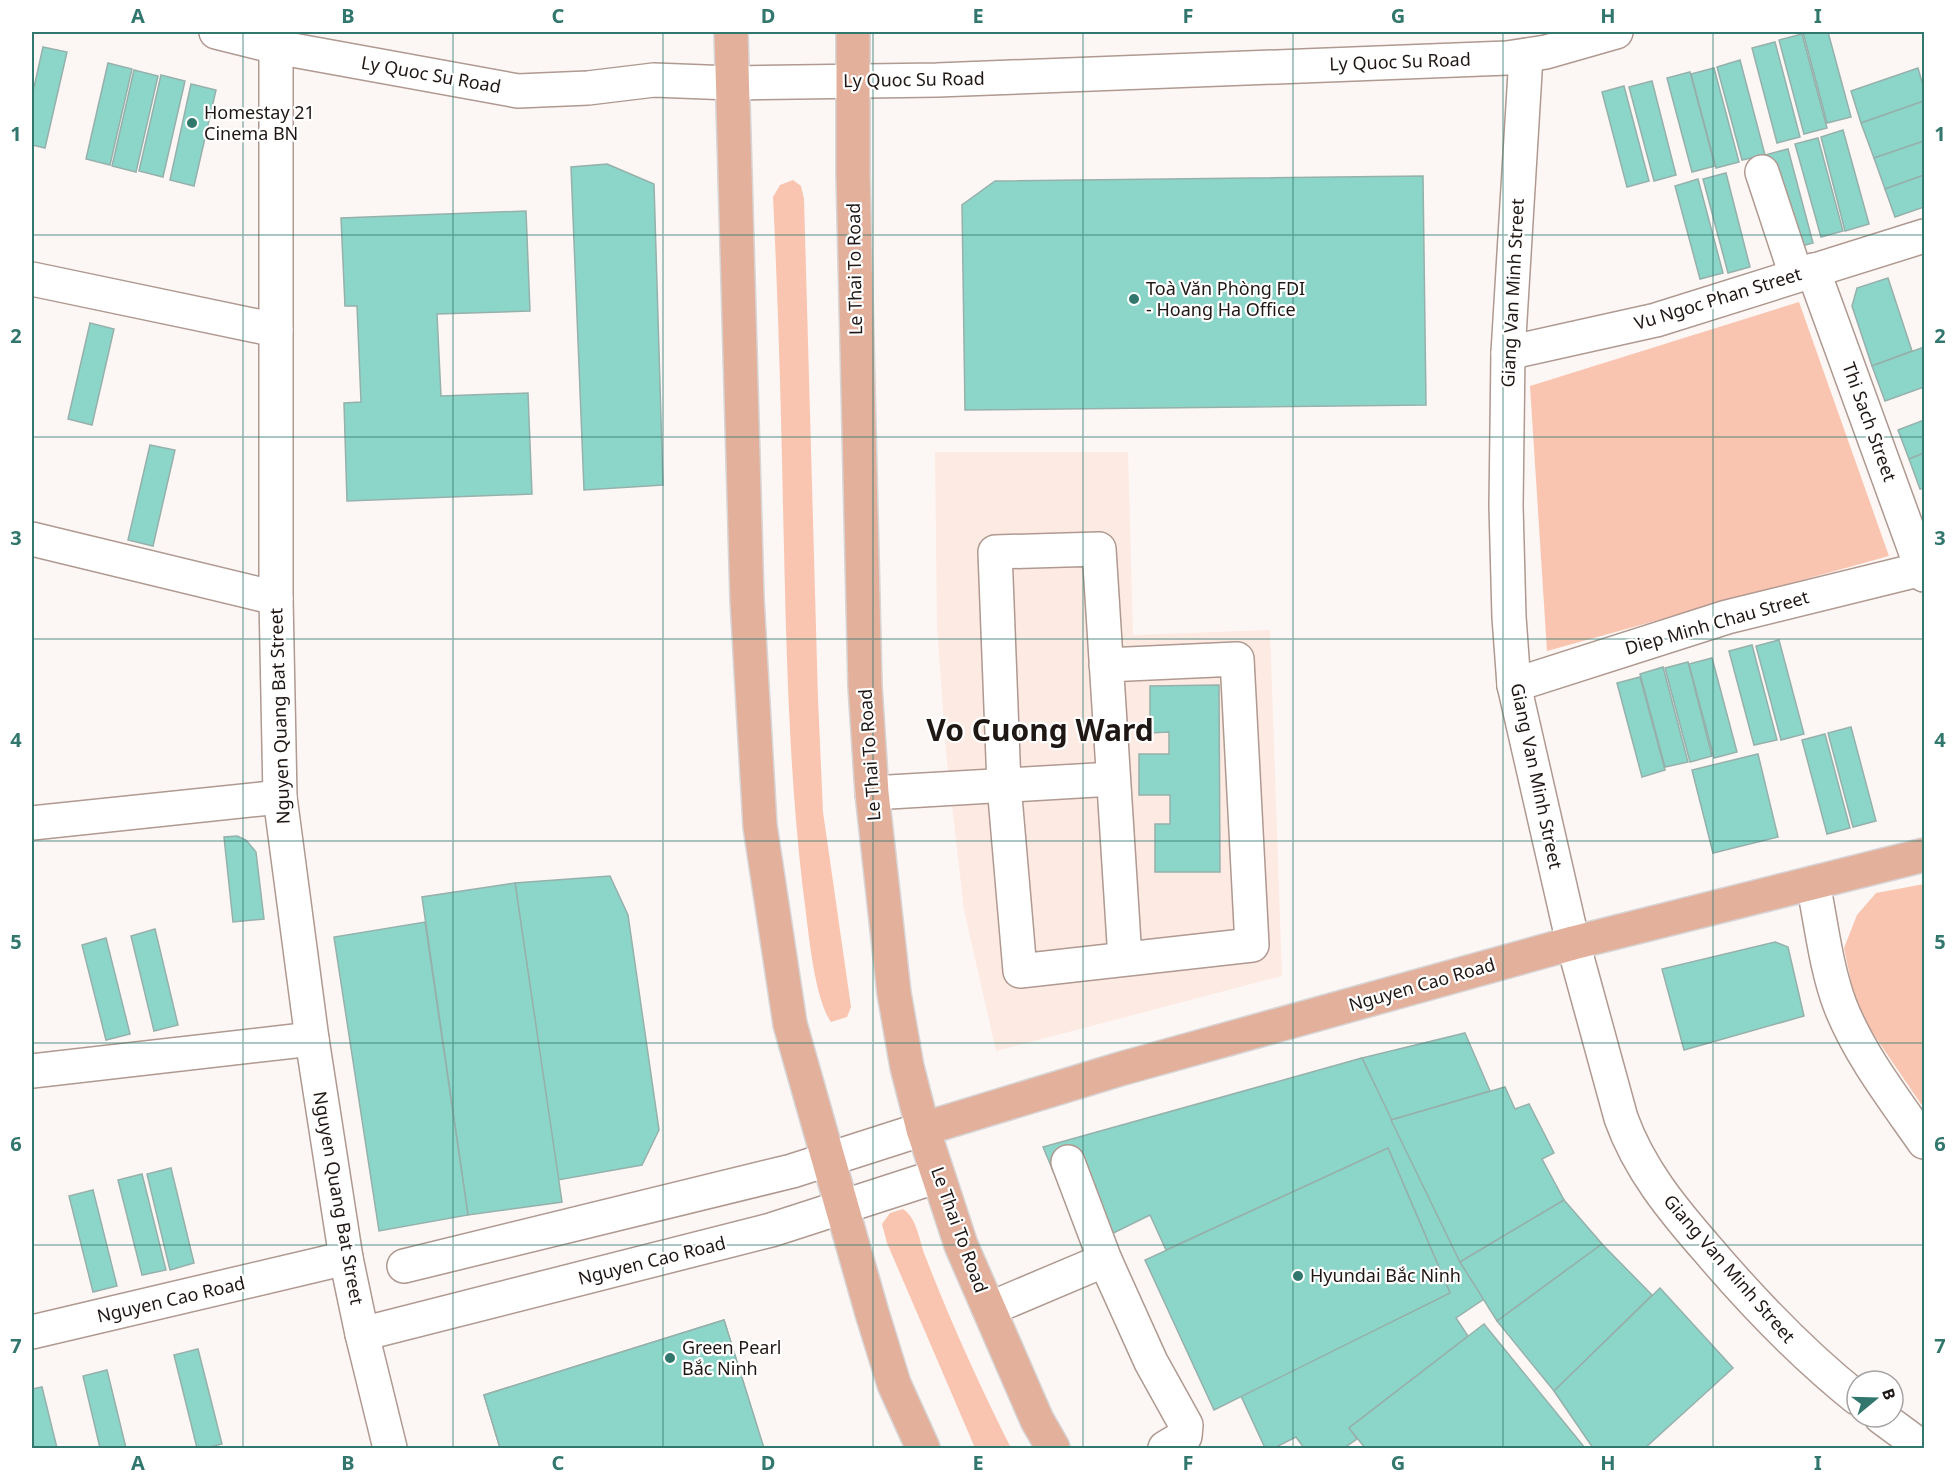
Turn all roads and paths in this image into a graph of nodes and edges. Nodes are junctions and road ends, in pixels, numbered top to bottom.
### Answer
1 (216, 32) edge
2 (731, 32) edge
3 (853, 32) edge
4 (1616, 32) edge
5 (276, 47) junction
6 (1526, 56) junction
7 (853, 81) junction
8 (732, 83) junction
9 (1762, 172) dead end
10 (1924, 236) edge
11 (1805, 273) junction
12 (32, 279) edge
13 (276, 330) junction
14 (1508, 353) junction
15 (32, 539) edge
16 (1923, 572) edge
17 (276, 598) junction
18 (1106, 665) junction
19 (1514, 685) junction
20 (1113, 779) junction
21 (1004, 785) junction
22 (872, 793) junction
23 (280, 797) junction
24 (32, 823) edge
25 (1924, 855) edge
26 (1813, 883) junction
27 (1573, 943) junction
28 (1125, 959) junction
29 (312, 1039) junction
30 (32, 1071) edge
31 (923, 1129) junction
32 (1924, 1142) edge
33 (828, 1160) junction
34 (1068, 1162) dead end
35 (938, 1176) junction
36 (842, 1208) junction
37 (346, 1258) junction
38 (1105, 1260) junction
39 (404, 1266) dead end
40 (989, 1309) junction
41 (32, 1332) edge
42 (362, 1334) junction
43 (1845, 1388) edge
44 (1897, 1429) edge
45 (390, 1449) edge
46 (923, 1449) edge
47 (1053, 1449) edge
48 (1166, 1449) edge
49 (1923, 1449) edge

1 - 5 street, Ly Quoc Su Road
2 - 8 main road
3 - 7 main road, Le Thai To Road
4 - 6 street, Ly Quoc Su Road
5 - 8 street, Ly Quoc Su Road
5 - 13 street, Nguyen Quang Bat Street
6 - 7 street, Ly Quoc Su Road
6 - 14 street, Giang Van Minh Street
7 - 8 street, Ly Quoc Su Road
7 - 22 main road, Le Thai To Road
8 - 33 main road
9 - 11 street, Thi Sach Street
10 - 11 street, Vu Ngoc Phan Street
11 - 14 street, Vu Ngoc Phan Street
11 - 16 street, Thi Sach Street
12 - 13 street
13 - 17 street, Nguyen Quang Bat Street
14 - 19 street, Giang Van Minh Street
15 - 17 street
16 - 19 street, Diep Minh Chau Street
17 - 23 street, Nguyen Quang Bat Street
18 - 20 street
18 - 21 street
18 - 28 street
19 - 27 street, Giang Van Minh Street
20 - 21 street
20 - 28 street
21 - 22 street
21 - 28 street
22 - 31 main road, Le Thai To Road
23 - 24 street
23 - 29 street, Nguyen Quang Bat Street
25 - 26 main road, Nguyen Cao Road
26 - 27 main road, Nguyen Cao Road
26 - 32 street
27 - 31 main road, Nguyen Cao Road
27 - 43 street, Giang Van Minh Street
29 - 30 street
29 - 37 street, Nguyen Quang Bat Street
31 - 33 street
31 - 35 main road, Le Thai To Road
33 - 36 main road
33 - 39 street
34 - 38 street
35 - 36 street, Nguyen Cao Road
35 - 40 main road, Le Thai To Road
36 - 42 street, Nguyen Cao Road
36 - 46 main road
37 - 41 street, Nguyen Cao Road
37 - 42 street, Nguyen Quang Bat Street
38 - 40 street
38 - 48 street
40 - 47 main road, Le Thai To Road
42 - 45 street, Nguyen Quang Bat Street
44 - 49 street

